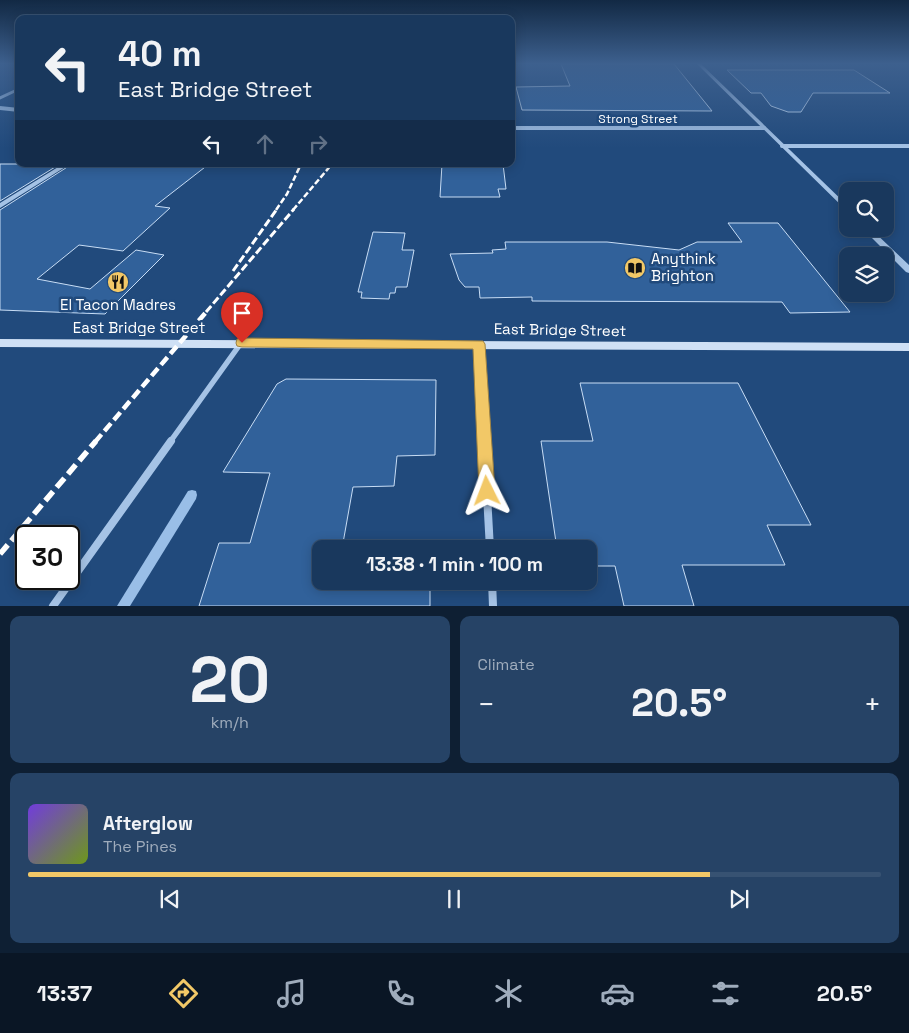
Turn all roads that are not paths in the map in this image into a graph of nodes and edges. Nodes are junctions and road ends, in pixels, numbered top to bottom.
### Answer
1 (12, 92) edge
2 (728, 92) edge
3 (0, 98) edge
4 (0, 108) edge
5 (15, 110) edge
6 (515, 128) edge
7 (764, 128) junction
8 (782, 146) junction
9 (909, 146) edge
10 (62, 167) edge
11 (839, 201) edge
12 (0, 206) edge
13 (875, 237) edge
14 (909, 270) edge
15 (0, 343) edge
16 (242, 343) junction
17 (479, 344) junction
18 (909, 347) edge
19 (490, 540) edge
20 (492, 590) edge
21 (52, 606) edge
22 (493, 606) edge

1 - 3 street
2 - 7 street
4 - 5 street
6 - 7 street, Strong Street
7 - 8 street
8 - 9 street
8 - 11 street
10 - 12 street
13 - 14 street
15 - 16 main road, East Bridge Street
16 - 17 main road, East Bridge Street
16 - 21 street
17 - 18 main road, East Bridge Street
17 - 19 street
20 - 22 street

